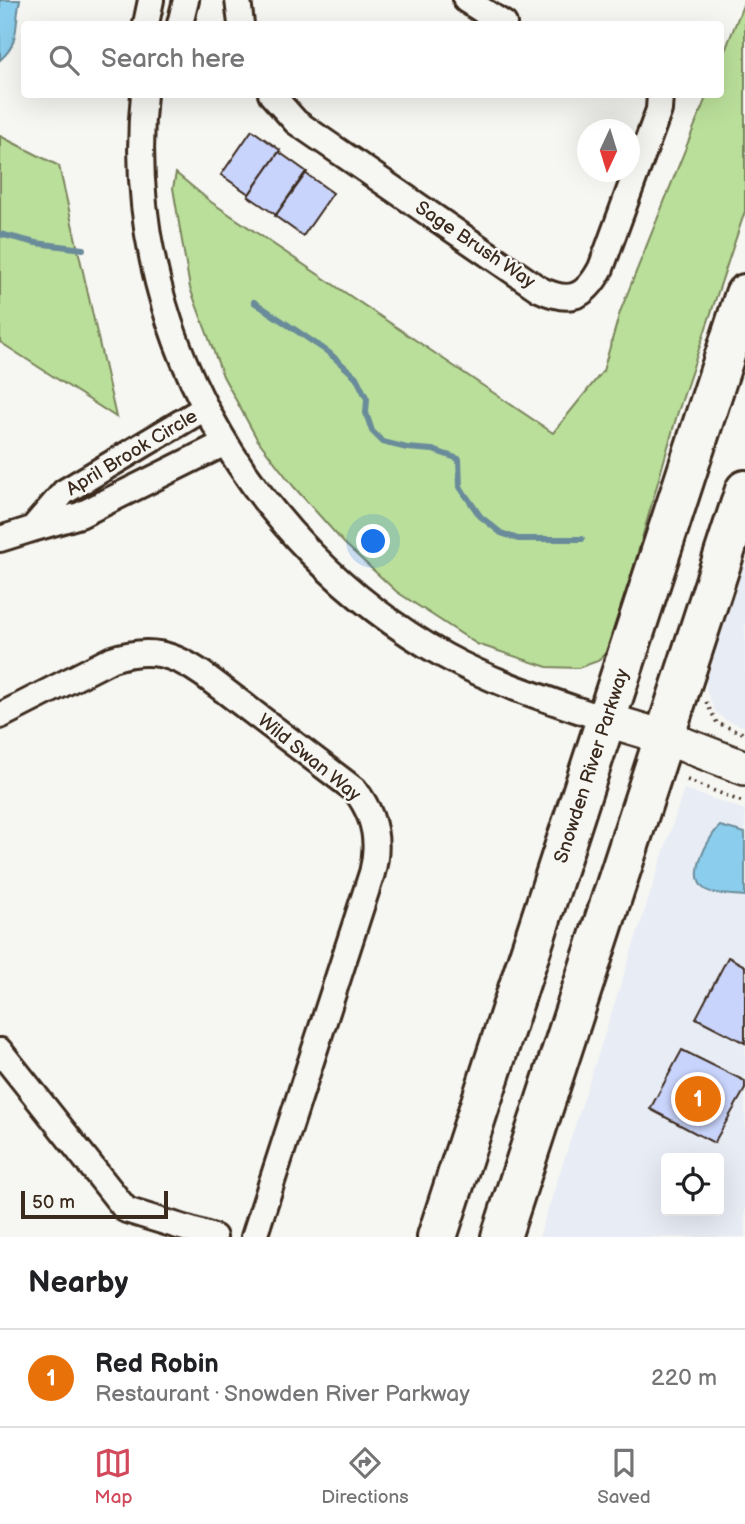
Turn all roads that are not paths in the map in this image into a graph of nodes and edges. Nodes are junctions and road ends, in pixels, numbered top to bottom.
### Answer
1 (151, 0) edge
2 (186, 0) edge
3 (238, 0) edge
4 (466, 0) edge
5 (147, 21) edge
6 (181, 21) edge
7 (241, 21) edge
8 (499, 21) edge
9 (144, 98) edge
10 (275, 98) edge
11 (660, 98) edge
12 (745, 294) edge
13 (205, 408) junction
14 (225, 443) junction
15 (745, 490) edge
16 (32, 529) junction
17 (0, 539) edge
18 (0, 716) edge
19 (607, 720) junction
20 (664, 737) junction
21 (745, 768) edge
22 (0, 1051) edge
23 (214, 1237) edge
24 (254, 1237) edge
25 (437, 1237) edge
26 (501, 1237) edge

1 - 5 street
2 - 6 street
3 - 7 street
4 - 8 street
9 - 13 street
10 - 11 street, Sage Brush Way
12 - 19 main road, Snowden River Parkway
13 - 14 street
13 - 16 street, April Brook Circle
14 - 16 street, April Brook Circle
14 - 19 street
15 - 20 main road
16 - 17 street, April Brook Circle
18 - 24 street, Wild Swan Way
19 - 20 street
19 - 25 main road, Snowden River Parkway
20 - 21 street
20 - 26 main road
22 - 23 street

